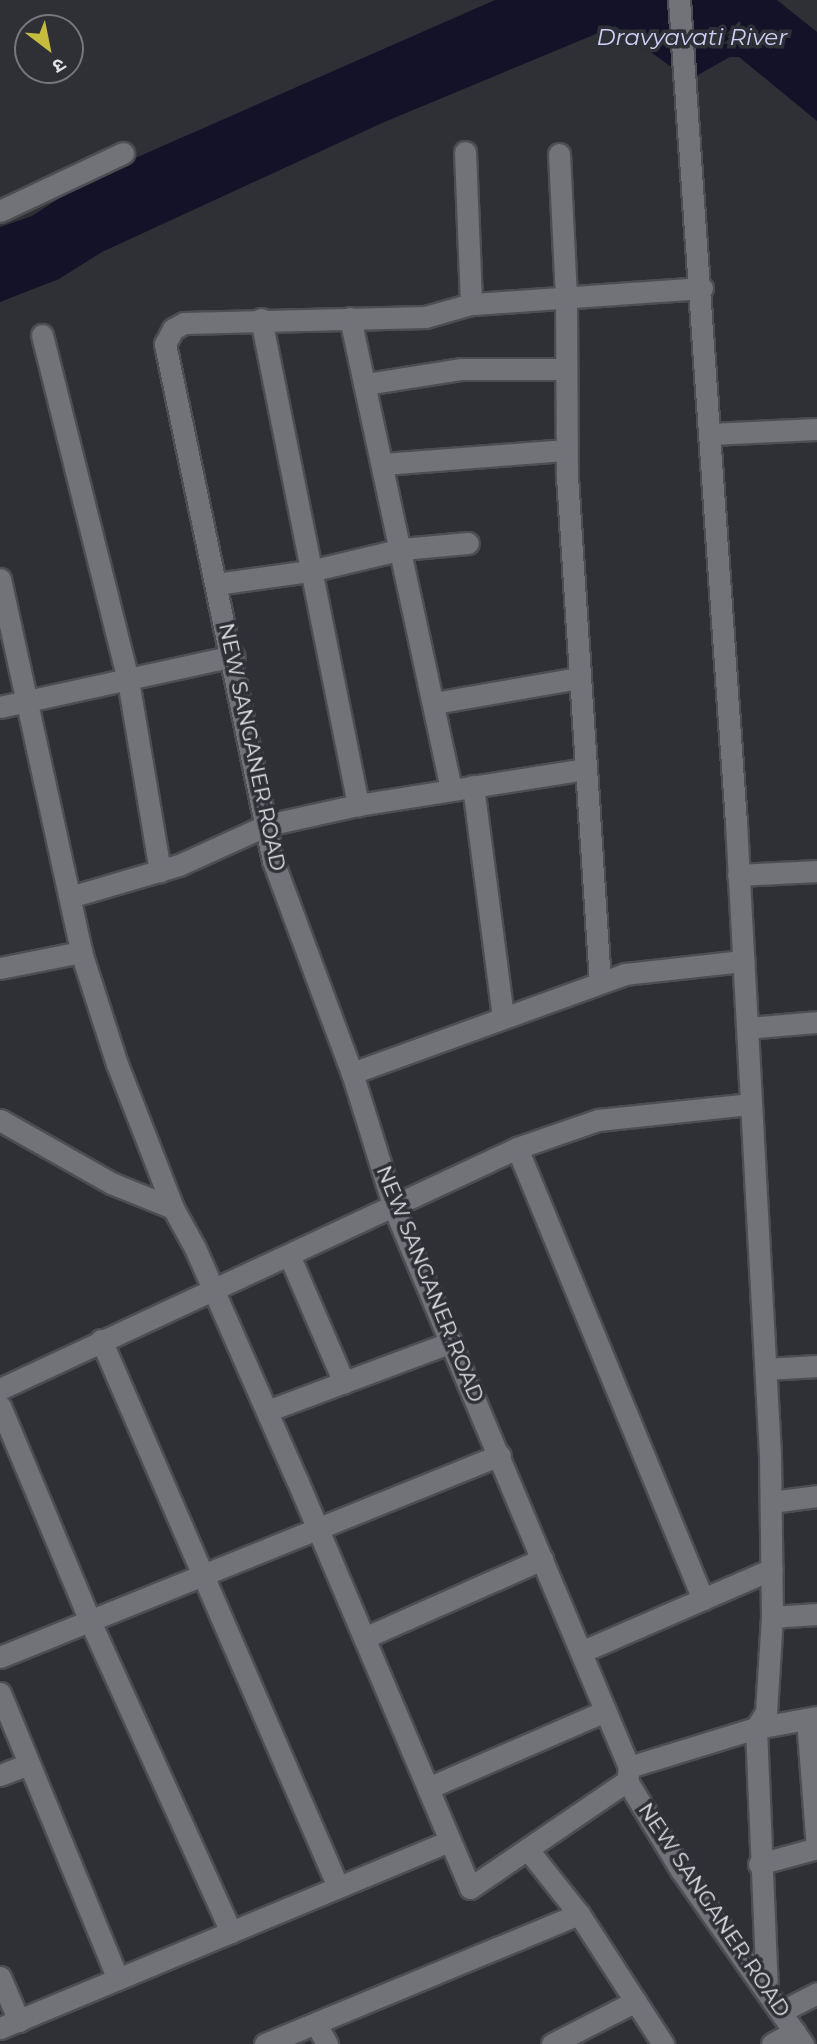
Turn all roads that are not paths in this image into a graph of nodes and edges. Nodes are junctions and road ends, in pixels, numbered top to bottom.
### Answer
1 (679, 0) edge
2 (466, 152) dead end
3 (123, 153) dead end
4 (559, 154) dead end
5 (0, 211) edge
6 (702, 288) junction
7 (566, 297) junction
8 (471, 304) junction
9 (350, 318) junction
10 (261, 319) junction
11 (42, 335) dead end
12 (564, 369) junction
13 (366, 384) junction
14 (817, 429) edge
15 (710, 434) junction
16 (566, 450) junction
17 (384, 464) junction
18 (468, 544) dead end
19 (402, 549) junction
20 (310, 570) junction
21 (0, 579) edge
22 (216, 584) junction
23 (234, 656) junction
24 (579, 678) junction
25 (128, 680) junction
26 (30, 703) junction
27 (433, 703) junction
28 (0, 708) edge
29 (585, 769) junction
30 (473, 786) junction
31 (452, 789) junction
32 (358, 805) junction
33 (267, 825) junction
34 (160, 871) junction
35 (817, 871) edge
36 (738, 875) junction
37 (70, 897) junction
38 (81, 952) junction
39 (743, 961) junction
40 (0, 968) edge
41 (600, 982) junction
42 (503, 1017) junction
43 (817, 1022) edge
44 (747, 1028) junction
45 (352, 1073) junction
46 (751, 1104) junction
47 (0, 1120) edge
48 (517, 1148) junction
49 (173, 1208) junction
50 (394, 1208) junction
51 (289, 1255) junction
52 (212, 1287) junction
53 (101, 1340) junction
54 (452, 1342) junction
55 (817, 1366) edge
56 (765, 1369) junction
57 (344, 1383) junction
58 (0, 1389) edge
59 (0, 1406) edge
60 (267, 1411) junction
61 (500, 1455) junction
62 (817, 1496) edge
63 (771, 1502) junction
64 (317, 1527) junction
65 (542, 1559) junction
66 (772, 1569) junction
67 (202, 1572) junction
68 (702, 1599) junction
69 (817, 1614) edge
70 (772, 1617) junction
71 (89, 1619) junction
72 (364, 1639) junction
73 (581, 1652) junction
74 (0, 1657) edge
75 (0, 1693) edge
76 (603, 1712) junction
77 (812, 1718) edge
78 (756, 1728) junction
79 (29, 1764) junction
80 (628, 1774) junction
81 (0, 1775) edge
82 (428, 1788) junction
83 (450, 1841) junction
84 (817, 1848) edge
85 (529, 1851) junction
86 (759, 1864) junction
87 (338, 1887) junction
88 (579, 1914) junction
89 (231, 1932) junction
90 (0, 1977) edge
91 (118, 1979) junction
92 (768, 1991) junction
93 (817, 1993) edge
94 (636, 2001) junction
95 (782, 2011) junction
96 (9, 2024) edge
97 (316, 2024) junction
98 (799, 2037) edge
99 (567, 2041) edge
100 (265, 2044) edge
101 (327, 2044) edge
102 (663, 2044) edge
103 (772, 2044) edge

1 - 6 street
2 - 8 street
3 - 5 street
4 - 7 street
6 - 7 street
6 - 15 street
7 - 8 street
7 - 12 street
8 - 9 street
9 - 10 street
9 - 13 street
10 - 20 street
10 - 22 street, NEW SANGANER ROAD
11 - 25 street
12 - 13 street
12 - 16 street
13 - 17 street
14 - 15 street
15 - 36 street
16 - 17 street
16 - 24 street
17 - 19 street
18 - 19 street
19 - 20 street
19 - 27 street
20 - 22 street
20 - 32 street
21 - 26 street
22 - 23 street, NEW SANGANER ROAD
23 - 25 street
23 - 33 street, NEW SANGANER ROAD
24 - 27 street
24 - 29 street
25 - 26 street
25 - 34 street
26 - 28 street
26 - 37 street
27 - 31 street
29 - 30 street
29 - 41 street
30 - 31 street
30 - 42 street
31 - 32 street
32 - 33 street
33 - 34 street
33 - 45 street, NEW SANGANER ROAD
34 - 37 street
35 - 36 street
36 - 39 street
37 - 38 street
38 - 40 street
38 - 49 street
39 - 41 street
39 - 44 street
41 - 42 street
42 - 45 street
43 - 44 street
44 - 46 street
45 - 50 street, NEW SANGANER ROAD
46 - 48 street
46 - 56 street
47 - 49 street
48 - 50 street
48 - 68 street
49 - 52 street
50 - 51 street
50 - 54 street, NEW SANGANER ROAD
51 - 52 street
51 - 57 street
52 - 53 street
52 - 60 street
53 - 58 street
53 - 67 street
54 - 57 street
54 - 61 street, NEW SANGANER ROAD
55 - 56 street
56 - 63 street
57 - 60 street
59 - 71 street
60 - 64 street
61 - 64 street
61 - 65 street, NEW SANGANER ROAD
62 - 63 street
63 - 66 street
64 - 67 street
64 - 72 street
65 - 72 street
65 - 73 street, NEW SANGANER ROAD
66 - 68 street
66 - 70 street
67 - 71 street
67 - 87 street
68 - 73 street
69 - 70 street
70 - 78 street
71 - 74 street
71 - 89 street
72 - 82 street
73 - 76 street, NEW SANGANER ROAD
75 - 79 street
76 - 80 street, NEW SANGANER ROAD
76 - 82 street
77 - 78 street
77 - 84 street
78 - 80 street
78 - 86 street
79 - 81 street
79 - 91 street
80 - 85 street
80 - 92 street, NEW SANGANER ROAD
82 - 83 street
83 - 85 street
83 - 87 street
84 - 86 street
85 - 88 street
86 - 92 street
87 - 89 street
88 - 94 street
88 - 97 street
89 - 91 street
90 - 96 street
91 - 96 street
92 - 95 street, NEW SANGANER ROAD
93 - 95 street
94 - 99 street
94 - 102 street
95 - 98 street, NEW SANGANER ROAD
97 - 100 street
97 - 101 street
98 - 103 street

